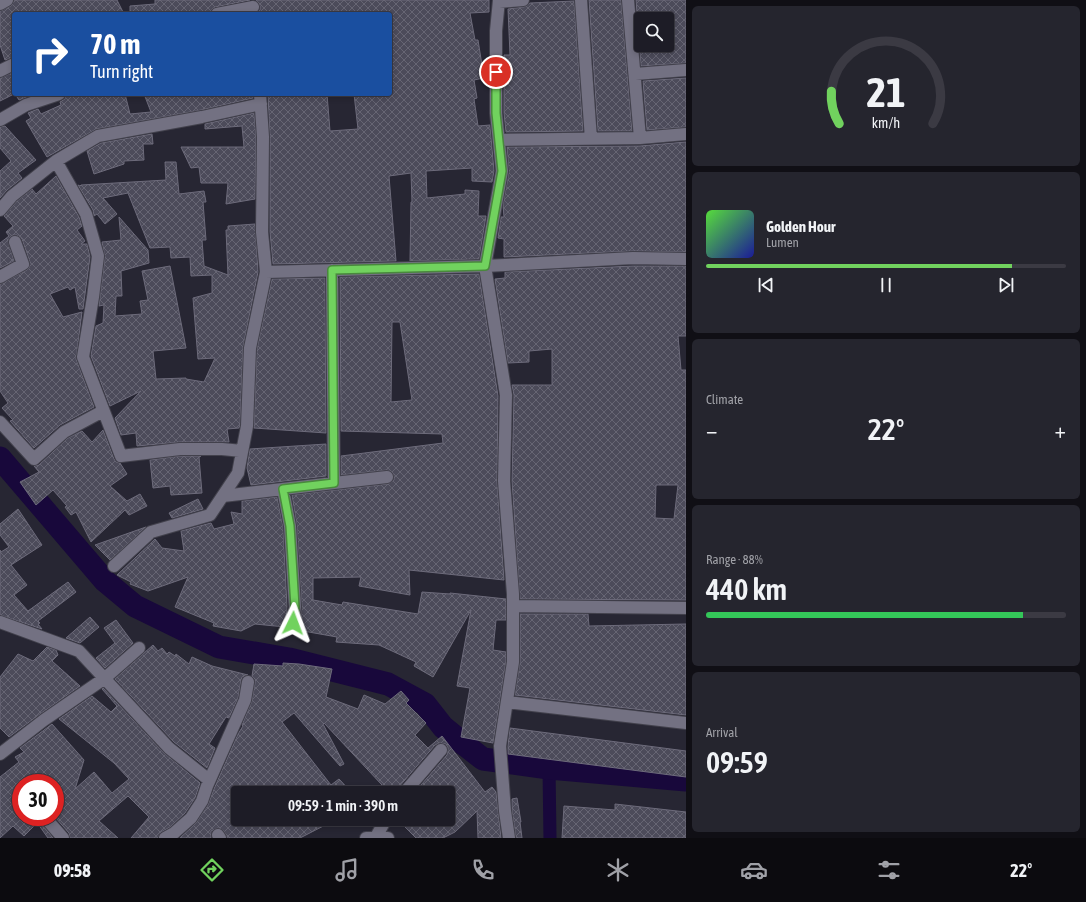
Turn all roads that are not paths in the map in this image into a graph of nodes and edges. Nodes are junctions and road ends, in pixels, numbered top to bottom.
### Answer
1 (7, 0) edge
2 (523, 0) edge
3 (580, 0) edge
4 (628, 0) edge
5 (499, 1) edge
6 (0, 4) edge
7 (253, 7) edge
8 (227, 12) edge
9 (12, 65) edge
10 (686, 70) edge
11 (0, 71) edge
12 (635, 74) junction
13 (53, 96) edge
14 (260, 99) edge
15 (0, 120) edge
16 (686, 134) edge
17 (640, 138) junction
18 (591, 139) junction
19 (498, 140) junction
20 (56, 161) junction
21 (0, 210) edge
22 (15, 242) dead end
23 (686, 259) edge
24 (485, 266) junction
25 (332, 270) junction
26 (266, 272) junction
27 (0, 277) edge
28 (103, 411) junction
29 (0, 422) edge
30 (242, 451) junction
31 (387, 477) dead end
32 (334, 483) junction
33 (283, 489) junction
34 (223, 496) junction
35 (114, 566) dead end
36 (513, 606) junction
37 (686, 608) edge
38 (0, 622) edge
39 (293, 623) dead end
40 (139, 648) dead end
41 (105, 678) junction
42 (248, 682) dead end
43 (507, 702) junction
44 (686, 722) edge
45 (441, 750) dead end
46 (0, 754) edge
47 (209, 780) junction
48 (410, 786) edge
49 (52, 826) edge
50 (383, 826) edge
51 (172, 836) edge
52 (62, 838) edge
53 (377, 838) edge
54 (510, 838) edge

1 - 6 street
2 - 5 street
3 - 18 street
4 - 12 street
5 - 19 street
7 - 8 street
9 - 11 street
10 - 12 street
12 - 17 street
13 - 15 street
14 - 20 street
14 - 26 street
16 - 17 street
17 - 18 street
18 - 19 street
19 - 24 street
20 - 21 street
20 - 28 street
22 - 27 street
23 - 24 street
24 - 25 street
24 - 36 street
25 - 26 street
25 - 32 street
26 - 30 street
28 - 29 street
28 - 30 street
30 - 34 street
31 - 32 street
32 - 33 street
33 - 34 street
33 - 39 street
34 - 35 street
36 - 37 street
36 - 43 street
38 - 41 street
40 - 41 street
41 - 46 street
41 - 47 street
42 - 47 street
43 - 44 street
43 - 54 street
45 - 48 street
47 - 51 street
49 - 52 street
50 - 53 street

